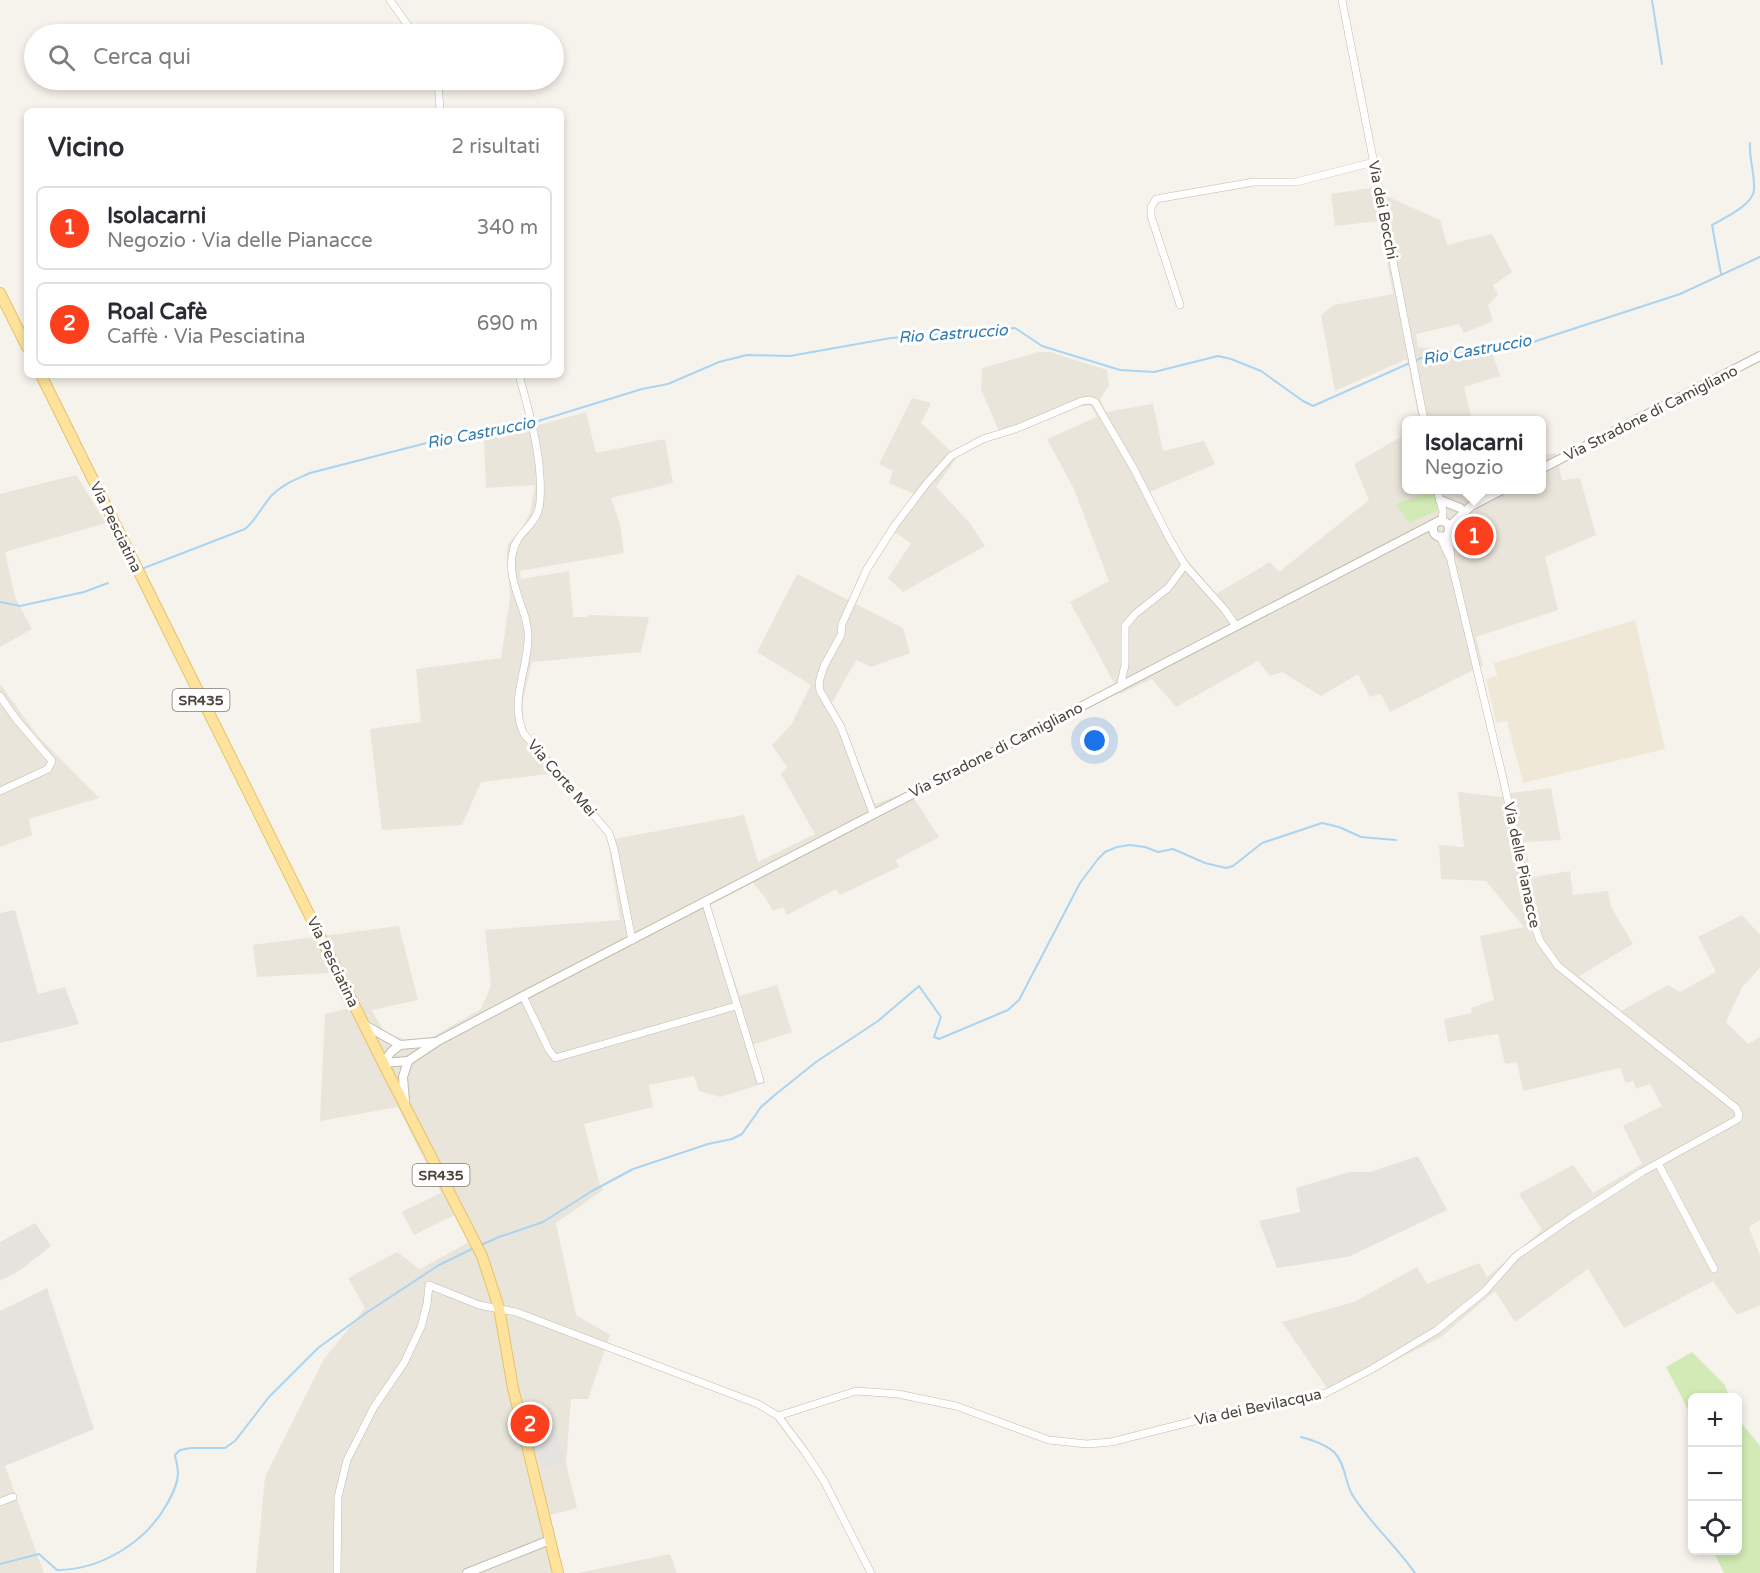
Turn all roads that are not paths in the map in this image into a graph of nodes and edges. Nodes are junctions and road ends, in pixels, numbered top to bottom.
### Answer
1 (390, 0) edge
2 (1342, 0) edge
3 (407, 24) edge
4 (439, 90) edge
5 (440, 108) edge
6 (1374, 162) junction
7 (0, 293) edge
8 (1180, 305) dead end
9 (24, 341) edge
10 (1760, 356) edge
11 (42, 378) edge
12 (520, 378) edge
13 (1423, 416) edge
14 (1546, 467) edge
15 (1438, 494) edge
16 (1493, 494) edge
17 (1440, 500) junction
18 (1471, 506) junction
19 (1460, 508) junction
20 (1445, 524) junction
21 (1438, 535) junction
22 (1411, 536) junction
23 (1451, 561) junction
24 (1185, 565) junction
25 (1236, 626) junction
26 (1120, 687) junction
27 (0, 696) edge
28 (0, 790) edge
29 (873, 813) junction
30 (705, 901) junction
31 (632, 940) junction
32 (523, 996) junction
33 (736, 1006) junction
34 (363, 1024) junction
35 (438, 1041) junction
36 (400, 1045) junction
37 (408, 1061) junction
38 (383, 1063) junction
39 (760, 1080) dead end
40 (405, 1106) junction
41 (1738, 1119) joint
42 (1658, 1163) junction
43 (1714, 1269) dead end
44 (499, 1308) junction
45 (778, 1416) junction
46 (13, 1497) dead end
47 (0, 1502) edge
48 (550, 1540) junction
49 (337, 1573) edge
50 (467, 1573) edge
51 (558, 1573) edge
52 (871, 1573) edge

1 - 3 street
2 - 6 street, Via dei Bocchi
4 - 5 street
6 - 8 street
6 - 13 street, Via dei Bocchi
7 - 9 main road
10 - 14 street, Via Stradone di Camigliano
11 - 34 main road, Via Pesciatina / SR435
12 - 31 street, Via Corte Mei
15 - 17 street
16 - 18 street
17 - 19 street
17 - 20 street
18 - 19 street
18 - 20 street
19 - 20 street
20 - 21 street
20 - 21 street
20 - 22 street, Via Stradone di Camigliano
20 - 23 street, Via delle Pianacce
21 - 22 street
21 - 23 street, Via delle Pianacce
22 - 25 street, Via Stradone di Camigliano
23 - 41 street, Via delle Pianacce
24 - 25 street
24 - 26 street
24 - 29 street
25 - 26 street, Via Stradone di Camigliano
26 - 29 street, Via Stradone di Camigliano
27 - 28 street
29 - 30 street, Via Stradone di Camigliano
30 - 31 street, Via Stradone di Camigliano
30 - 33 street
31 - 32 street, Via Stradone di Camigliano
32 - 33 street
32 - 35 street, Via Stradone di Camigliano
33 - 39 street
34 - 36 street
34 - 38 main road, Via Pesciatina / SR435
35 - 36 street, Via Stradone di Camigliano
35 - 37 street, Via Stradone di Camigliano
36 - 38 street
37 - 38 street, Via Stradone di Camigliano
37 - 40 street
38 - 40 main road, Via Pesciatina / SR435
40 - 44 main road, Via Pesciatina / SR435
41 - 42 street, Via dei Bevilacqua
42 - 43 street
42 - 45 street, Via dei Bevilacqua
44 - 45 street
44 - 48 main road, Via Pesciatina / SR435
44 - 49 street
45 - 52 street
46 - 47 street
48 - 50 street
48 - 51 main road, Via Pesciatina / SR435

